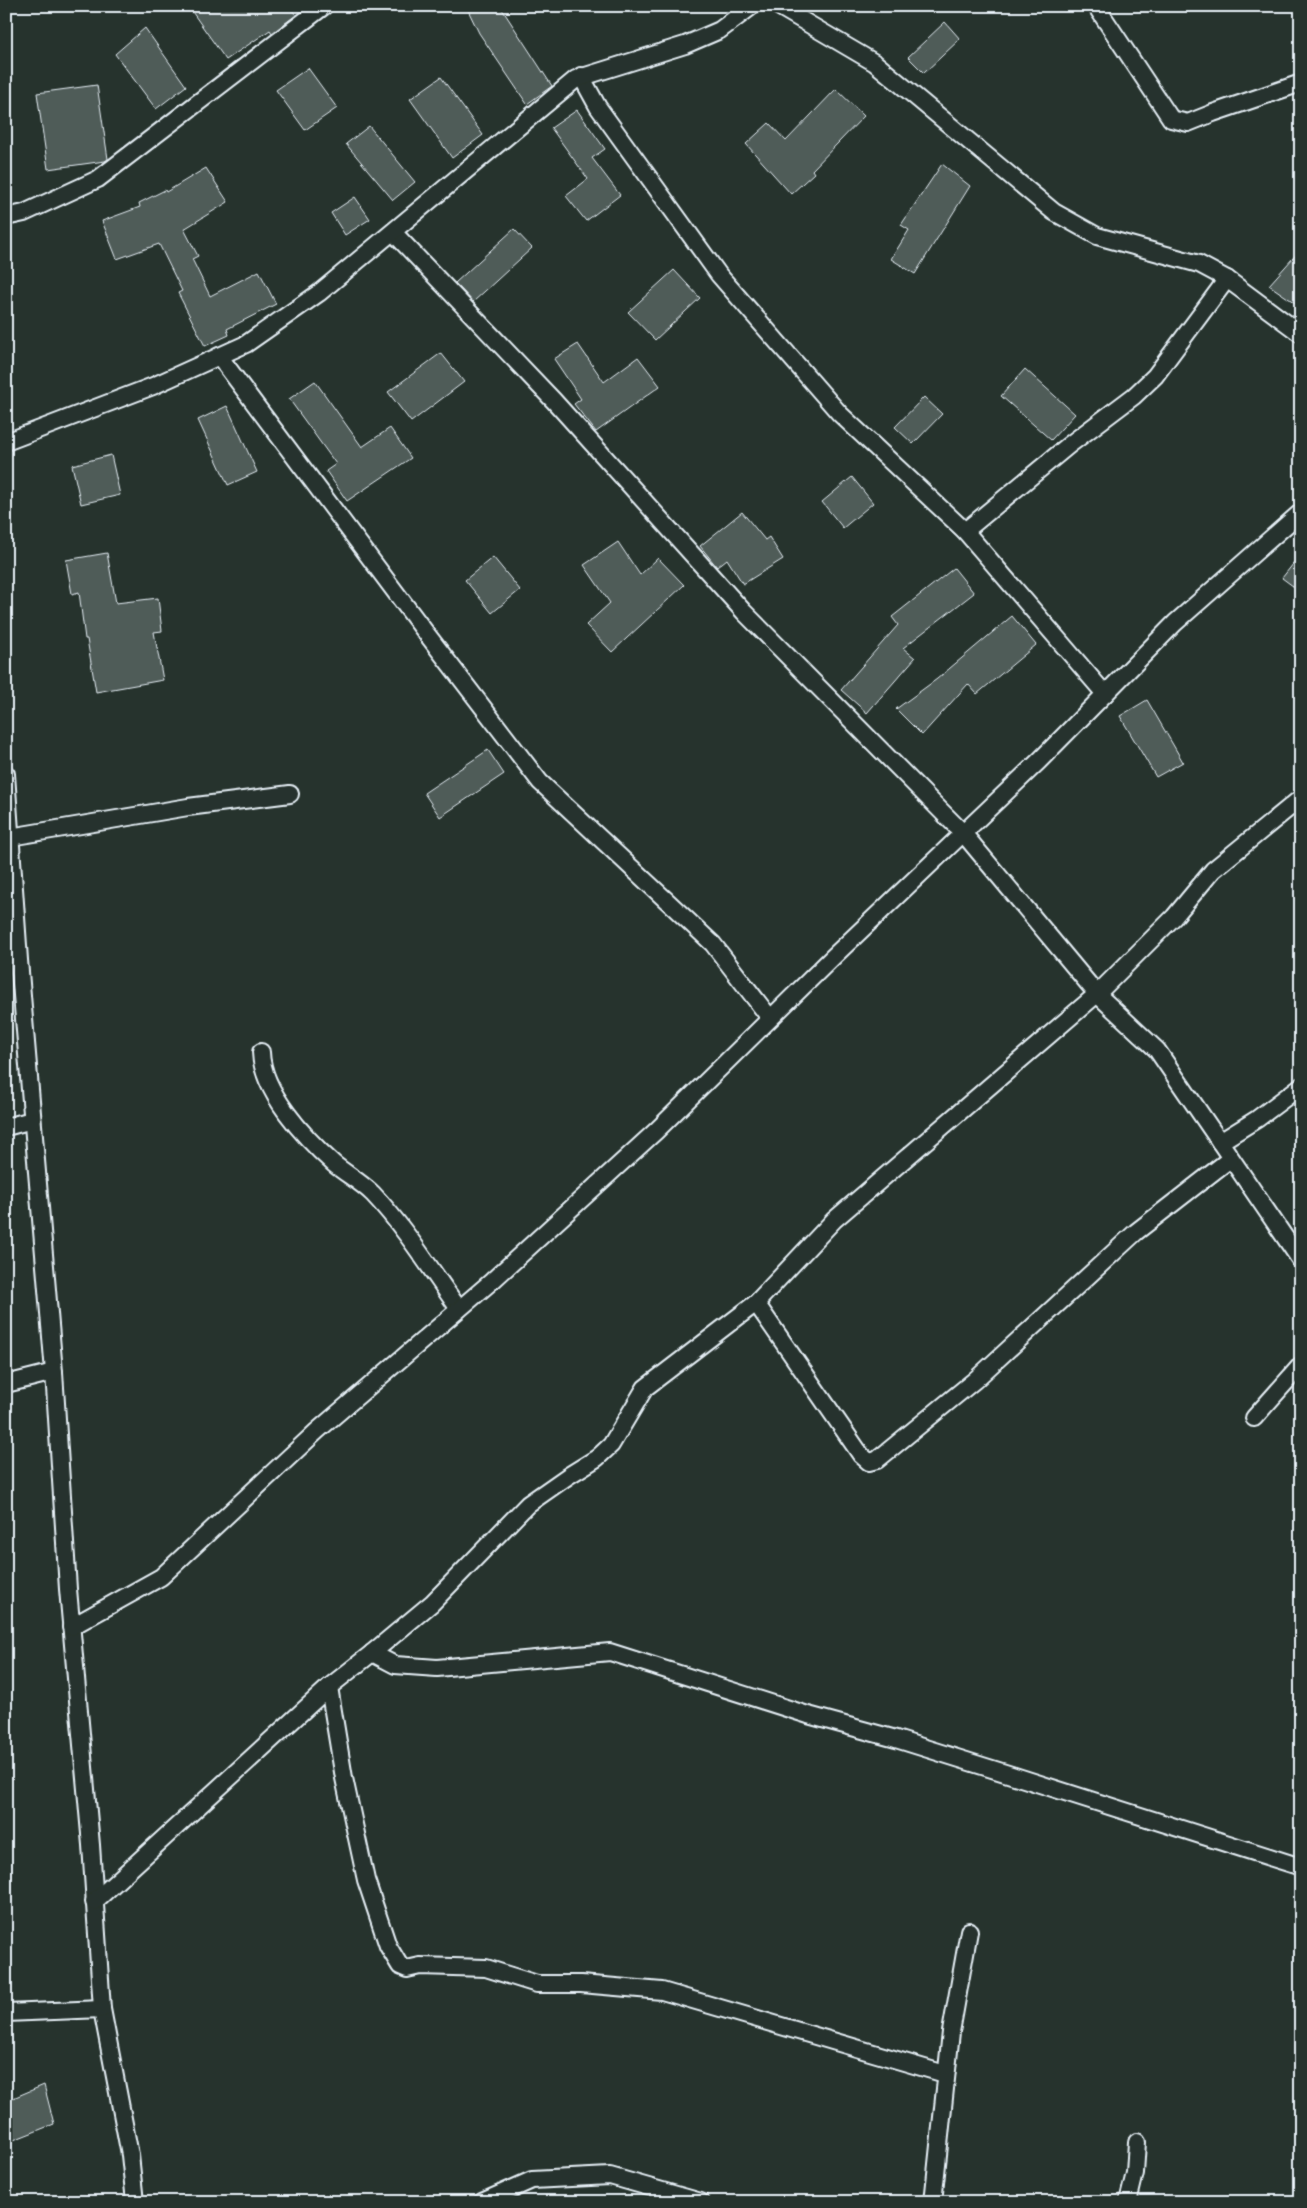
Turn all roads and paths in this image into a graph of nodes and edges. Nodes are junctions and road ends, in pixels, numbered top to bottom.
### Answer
1 (324, 6) edge
2 (752, 6) edge
3 (778, 6) edge
4 (1096, 6) edge
5 (582, 76) junction
6 (1301, 83) edge
7 (6, 217) edge
8 (393, 232) junction
9 (1227, 280) junction
10 (1301, 334) edge
11 (219, 356) junction
12 (6, 442) edge
13 (1301, 512) edge
14 (965, 532) junction
15 (1105, 694) junction
16 (6, 774) edge
17 (290, 794) dead end
18 (1301, 798) edge
19 (962, 833) junction
20 (10, 836) junction
21 (1097, 994) junction
22 (770, 1018) junction
23 (261, 1052) dead end
24 (1301, 1086) edge
25 (32, 1120) junction
26 (6, 1127) edge
27 (1220, 1142) junction
28 (1230, 1159) junction
29 (1301, 1261) edge
30 (756, 1303) junction
31 (460, 1309) junction
32 (1301, 1365) edge
33 (54, 1372) junction
34 (6, 1384) edge
35 (1254, 1418) dead end
36 (71, 1627) junction
37 (372, 1654) junction
38 (329, 1687) junction
39 (1301, 1867) edge
40 (94, 1902) junction
41 (969, 1931) dead end
42 (102, 2009) junction
43 (6, 2013) edge
44 (945, 2074) junction
45 (1137, 2142) dead end
46 (486, 2201) edge
47 (135, 2202) edge
48 (701, 2202) edge
49 (933, 2202) edge
50 (1128, 2202) edge

1 - 7 street
2 - 5 street
3 - 9 street
4 - 6 street
5 - 8 street
5 - 14 street
8 - 11 street
8 - 19 street
9 - 10 street
9 - 14 street
11 - 12 street
11 - 22 street
13 - 15 street
14 - 15 street
15 - 19 street
16 - 20 street
17 - 20 street
18 - 21 street
19 - 21 street
19 - 22 street
20 - 25 street
21 - 27 street
21 - 30 street
22 - 31 street
23 - 31 street
24 - 27 street
25 - 26 street
25 - 33 street
27 - 28 street
28 - 29 street
28 - 30 street
30 - 37 street
31 - 36 street
32 - 35 street
33 - 34 street
33 - 36 street
36 - 40 street
37 - 38 street
37 - 39 street
38 - 40 street
38 - 44 street
40 - 42 street
41 - 44 street
42 - 43 street
42 - 47 street
44 - 49 street
45 - 50 street
46 - 48 street

